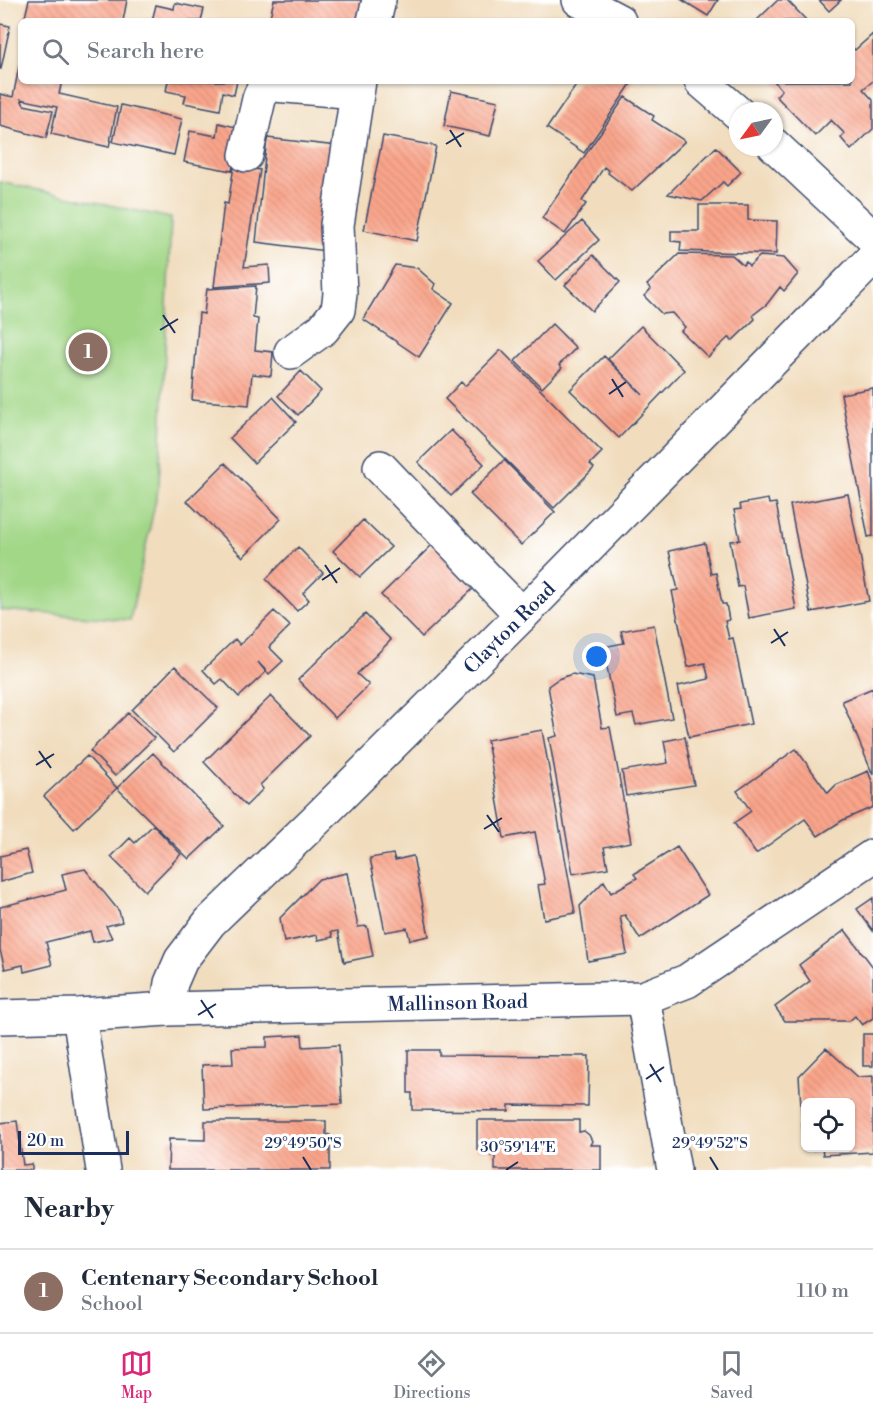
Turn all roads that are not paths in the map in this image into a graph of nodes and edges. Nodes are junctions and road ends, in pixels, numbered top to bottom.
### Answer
1 (379, 0) edge
2 (579, 0) edge
3 (375, 18) edge
4 (613, 18) edge
5 (705, 84) edge
6 (358, 87) edge
7 (729, 105) edge
8 (783, 153) edge
9 (246, 155) dead end
10 (873, 238) edge
11 (873, 258) edge
12 (291, 352) dead end
13 (380, 467) dead end
14 (522, 615) junction
15 (873, 856) edge
16 (643, 998) junction
17 (166, 1009) junction
18 (79, 1015) junction
19 (0, 1017) edge
20 (103, 1170) edge
21 (674, 1170) edge

1 - 3 street
2 - 4 street
5 - 7 street
6 - 9 street
6 - 12 street
8 - 10 street
11 - 14 street, Clayton Road
13 - 14 street
14 - 17 street, Clayton Road
15 - 16 street, Mallinson Road
16 - 17 street, Mallinson Road
16 - 21 street
17 - 18 street, Mallinson Road
18 - 19 street, Mallinson Road
18 - 20 street

